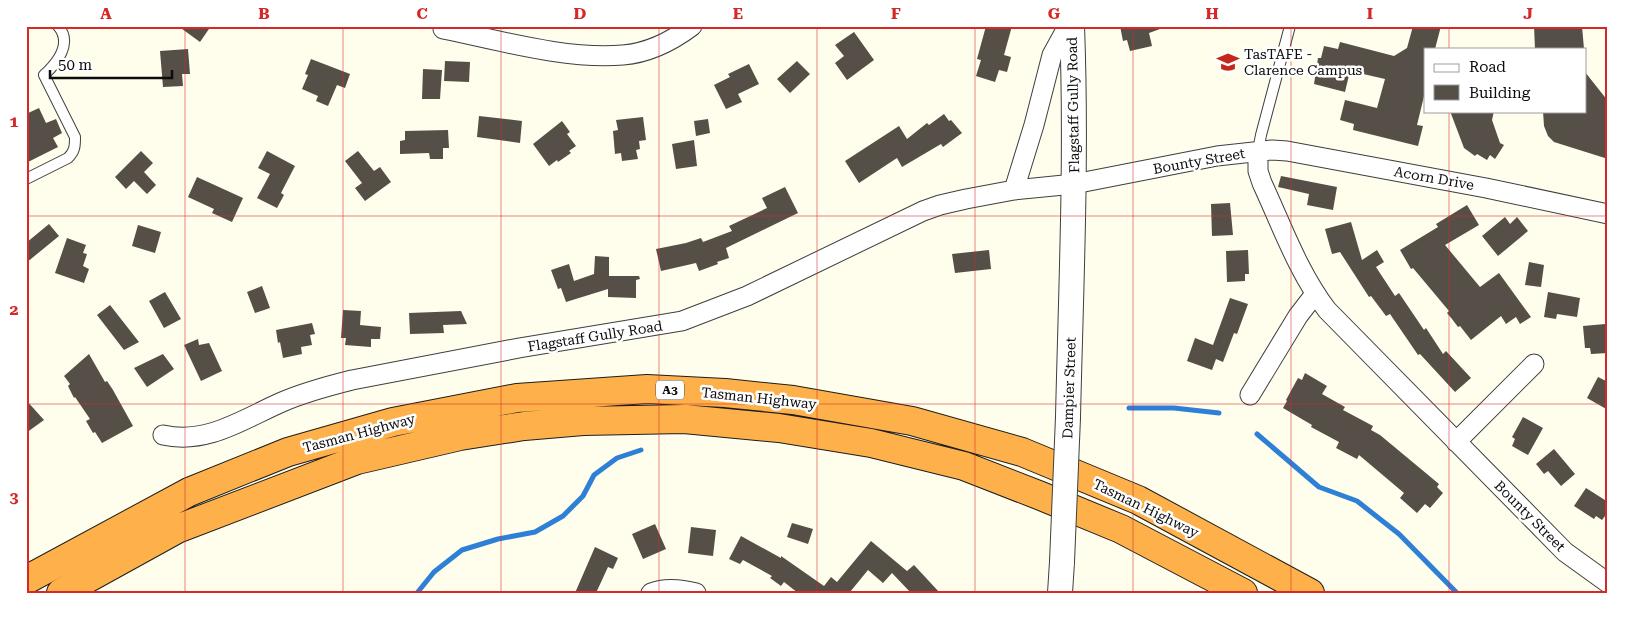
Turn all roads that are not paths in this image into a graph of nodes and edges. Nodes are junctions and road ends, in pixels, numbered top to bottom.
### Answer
1 (58, 26) edge
2 (692, 26) edge
3 (1070, 26) edge
4 (1290, 26) edge
5 (443, 28) dead end
6 (1258, 150) junction
7 (26, 179) edge
8 (1074, 184) junction
9 (1014, 190) junction
10 (1608, 214) edge
11 (1315, 294) junction
12 (1534, 364) dead end
13 (1250, 395) dead end
14 (163, 435) dead end
15 (1456, 442) junction
16 (26, 580) edge
17 (1608, 583) edge
18 (61, 593) edge
19 (651, 593) edge
20 (696, 593) edge
21 (1060, 593) edge
22 (1244, 593) edge
23 (1310, 593) edge

1 - 7 lane
2 - 5 street
3 - 8 street, Flagstaff Gully Road
3 - 9 street, Flagstaff Gully Road
4 - 6 lane
6 - 8 street, Bounty Street
6 - 10 street, Acorn Drive
6 - 11 street, Bounty Street
8 - 9 street, Flagstaff Gully Road
8 - 21 street, Dampier Street, bridge
9 - 14 street, Flagstaff Gully Road
11 - 13 street
11 - 15 street, Bounty Street
12 - 15 street
15 - 17 street, Bounty Street
16 - 23 highway, Tasman Highway / A3
18 - 22 highway, Tasman Highway / A3
19 - 20 street

